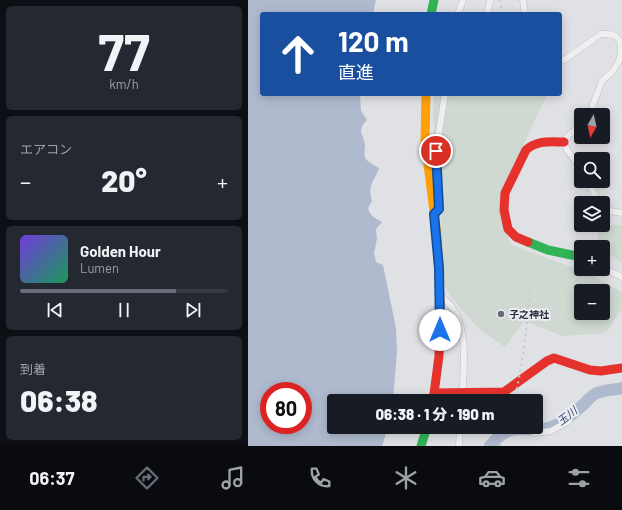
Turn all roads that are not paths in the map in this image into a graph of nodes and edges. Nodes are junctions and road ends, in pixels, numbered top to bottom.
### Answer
1 (434, 0) edge
2 (463, 0) edge
3 (490, 0) edge
4 (523, 0) edge
5 (431, 12) edge
6 (459, 12) edge
7 (487, 12) edge
8 (525, 12) edge
9 (562, 60) edge
10 (426, 96) edge
11 (445, 96) edge
12 (592, 108) edge
13 (574, 131) edge
14 (564, 142) junction
15 (574, 159) edge
16 (610, 211) edge
17 (622, 213) edge
18 (434, 214) junction
19 (574, 256) edge
20 (610, 271) edge
21 (622, 277) edge
22 (440, 295) junction
23 (622, 368) edge
24 (434, 394) edge
25 (462, 394) edge
26 (483, 394) edge
27 (569, 421) dead end
28 (543, 432) edge
29 (425, 434) edge
30 (460, 434) edge
31 (421, 446) edge
32 (459, 446) edge

1 - 5 main road
2 - 6 street
3 - 7 street
4 - 8 street
9 - 12 street
10 - 18 main road
11 - 18 street
13 - 14 street
14 - 15 street
14 - 19 main road
16 - 17 street
18 - 22 main road
20 - 21 street
22 - 24 main road
22 - 25 street
23 - 26 main road
27 - 28 street
29 - 31 main road
30 - 32 street

